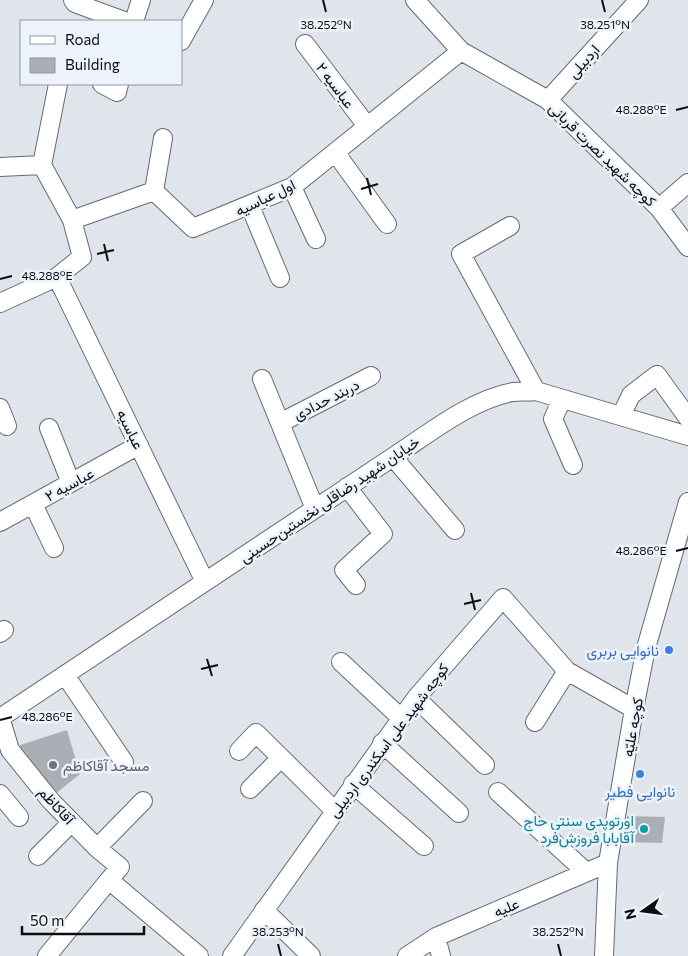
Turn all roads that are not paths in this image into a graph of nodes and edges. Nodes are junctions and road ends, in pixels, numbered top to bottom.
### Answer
1 (73, 0) edge
2 (141, 0) edge
3 (204, 0) edge
4 (415, 0) edge
5 (639, 0) edge
6 (121, 20) edge
7 (134, 20) edge
8 (182, 40) edge
9 (305, 44) dead end
10 (461, 51) junction
11 (58, 85) edge
12 (104, 85) edge
13 (119, 85) edge
14 (548, 100) junction
15 (367, 126) junction
16 (163, 138) dead end
17 (335, 152) junction
18 (42, 166) junction
19 (0, 167) edge
20 (688, 183) edge
21 (292, 187) junction
22 (154, 191) junction
23 (250, 206) junction
24 (659, 208) junction
25 (72, 220) junction
26 (387, 224) dead end
27 (510, 226) dead end
28 (316, 239) dead end
29 (688, 247) edge
30 (57, 277) junction
31 (280, 278) dead end
32 (0, 303) edge
33 (372, 376) dead end
34 (262, 380) dead end
35 (536, 391) junction
36 (562, 399) junction
37 (0, 408) edge
38 (620, 416) junction
39 (688, 418) edge
40 (280, 423) junction
41 (7, 426) dead end
42 (49, 428) dead end
43 (688, 436) edge
44 (139, 445) junction
45 (394, 456) junction
46 (573, 465) dead end
47 (71, 483) junction
48 (347, 487) junction
49 (33, 504) junction
50 (315, 509) junction
51 (687, 509) edge
52 (0, 522) edge
53 (455, 530) dead end
54 (54, 548) dead end
55 (205, 582) junction
56 (356, 585) dead end
57 (341, 662) dead end
58 (568, 671) junction
59 (65, 675) junction
60 (416, 698) junction
61 (634, 709) junction
62 (0, 718) edge
63 (401, 718) junction
64 (535, 722) dead end
65 (382, 743) junction
66 (239, 751) dead end
67 (281, 758) junction
68 (124, 762) dead end
69 (486, 765) dead end
70 (353, 784) junction
71 (250, 790) dead end
72 (498, 792) dead end
73 (0, 794) edge
74 (144, 801) dead end
75 (334, 810) junction
76 (459, 813) dead end
77 (19, 817) dead end
78 (72, 822) junction
79 (424, 846) dead end
80 (97, 848) junction
81 (38, 856) dead end
82 (608, 863) junction
83 (586, 872) junction
84 (109, 880) junction
85 (264, 910) junction
86 (436, 937) junction
87 (47, 956) edge
88 (199, 956) edge
89 (232, 956) edge
90 (311, 956) edge
91 (407, 956) edge
92 (442, 956) edge
93 (604, 956) edge

1 - 6 street
2 - 7 street
3 - 8 street
4 - 10 street, کوچه شهید نصرت قربانی
5 - 14 street, اردبیلی
9 - 15 street, عباسیه ۲
10 - 14 street, کوچه شهید نصرت قربانی
10 - 15 street, اول عباسیه
11 - 18 street
12 - 13 street
14 - 24 street, کوچه شهید نصرت قربانی
15 - 17 street, اول عباسیه
16 - 22 street
17 - 21 street, اول عباسیه
17 - 26 street
18 - 19 street
18 - 25 street
20 - 24 street
21 - 23 street, اول عباسیه
21 - 28 street
22 - 23 street, اول عباسیه
22 - 25 street
23 - 31 street
24 - 29 street, کوچه شهید نصرت قربانی
25 - 30 street
27 - 35 street
30 - 32 street
30 - 44 street, عباسیه
33 - 40 street, دربند حدادی
34 - 40 street, دربند حدادی
35 - 36 street, خیابان شهید رضاقلی نخستین‌حسینی
35 - 45 street, خیابان شهید رضاقلی نخستین‌حسینی
36 - 38 street, خیابان شهید رضاقلی نخستین‌حسینی
36 - 46 street
37 - 41 street
38 - 39 street
38 - 43 street, خیابان شهید رضاقلی نخستین‌حسینی
40 - 50 street, دربند حدادی
42 - 47 street
44 - 47 street, عباسیه ۲
44 - 55 street, عباسیه
45 - 48 street, خیابان شهید رضاقلی نخستین‌حسینی
45 - 53 street
47 - 49 street, عباسیه ۲
48 - 50 street, خیابان شهید رضاقلی نخستین‌حسینی
48 - 56 street
49 - 52 street, عباسیه ۲
49 - 54 street
50 - 55 street, خیابان شهید رضاقلی نخستین‌حسینی
51 - 61 street, کوچه علیّه
55 - 59 street, خیابان شهید رضاقلی نخستین‌حسینی
57 - 63 street
58 - 60 street, کوچه شهید علی اسکندری اردبیلی
58 - 61 street, کوچه شهید علی اسکندری اردبیلی
58 - 64 street
59 - 62 street, خیابان شهید رضاقلی نخستین‌حسینی
59 - 68 street
60 - 63 street, کوچه شهید علی اسکندری اردبیلی
60 - 69 street
61 - 82 street, کوچه علیّه
62 - 78 street, آقاکاظم
63 - 65 street, کوچه شهید علی اسکندری اردبیلی
65 - 70 street, کوچه شهید علی اسکندری اردبیلی
65 - 76 street
66 - 67 street
67 - 71 street
67 - 75 street
70 - 75 street, کوچه شهید علی اسکندری اردبیلی
70 - 79 street
72 - 83 street
73 - 77 street
74 - 80 street
75 - 85 street, کوچه شهید علی اسکندری اردبیلی
78 - 80 street, آقاکاظم
78 - 81 street
80 - 84 street, آقاکاظم
82 - 83 street, علیه
82 - 93 street, کوچه علیّه
83 - 86 street, علیه
84 - 87 street
84 - 88 street
85 - 89 street, کوچه شهید علی اسکندری اردبیلی
85 - 90 street
86 - 91 street, علیه
86 - 92 street

